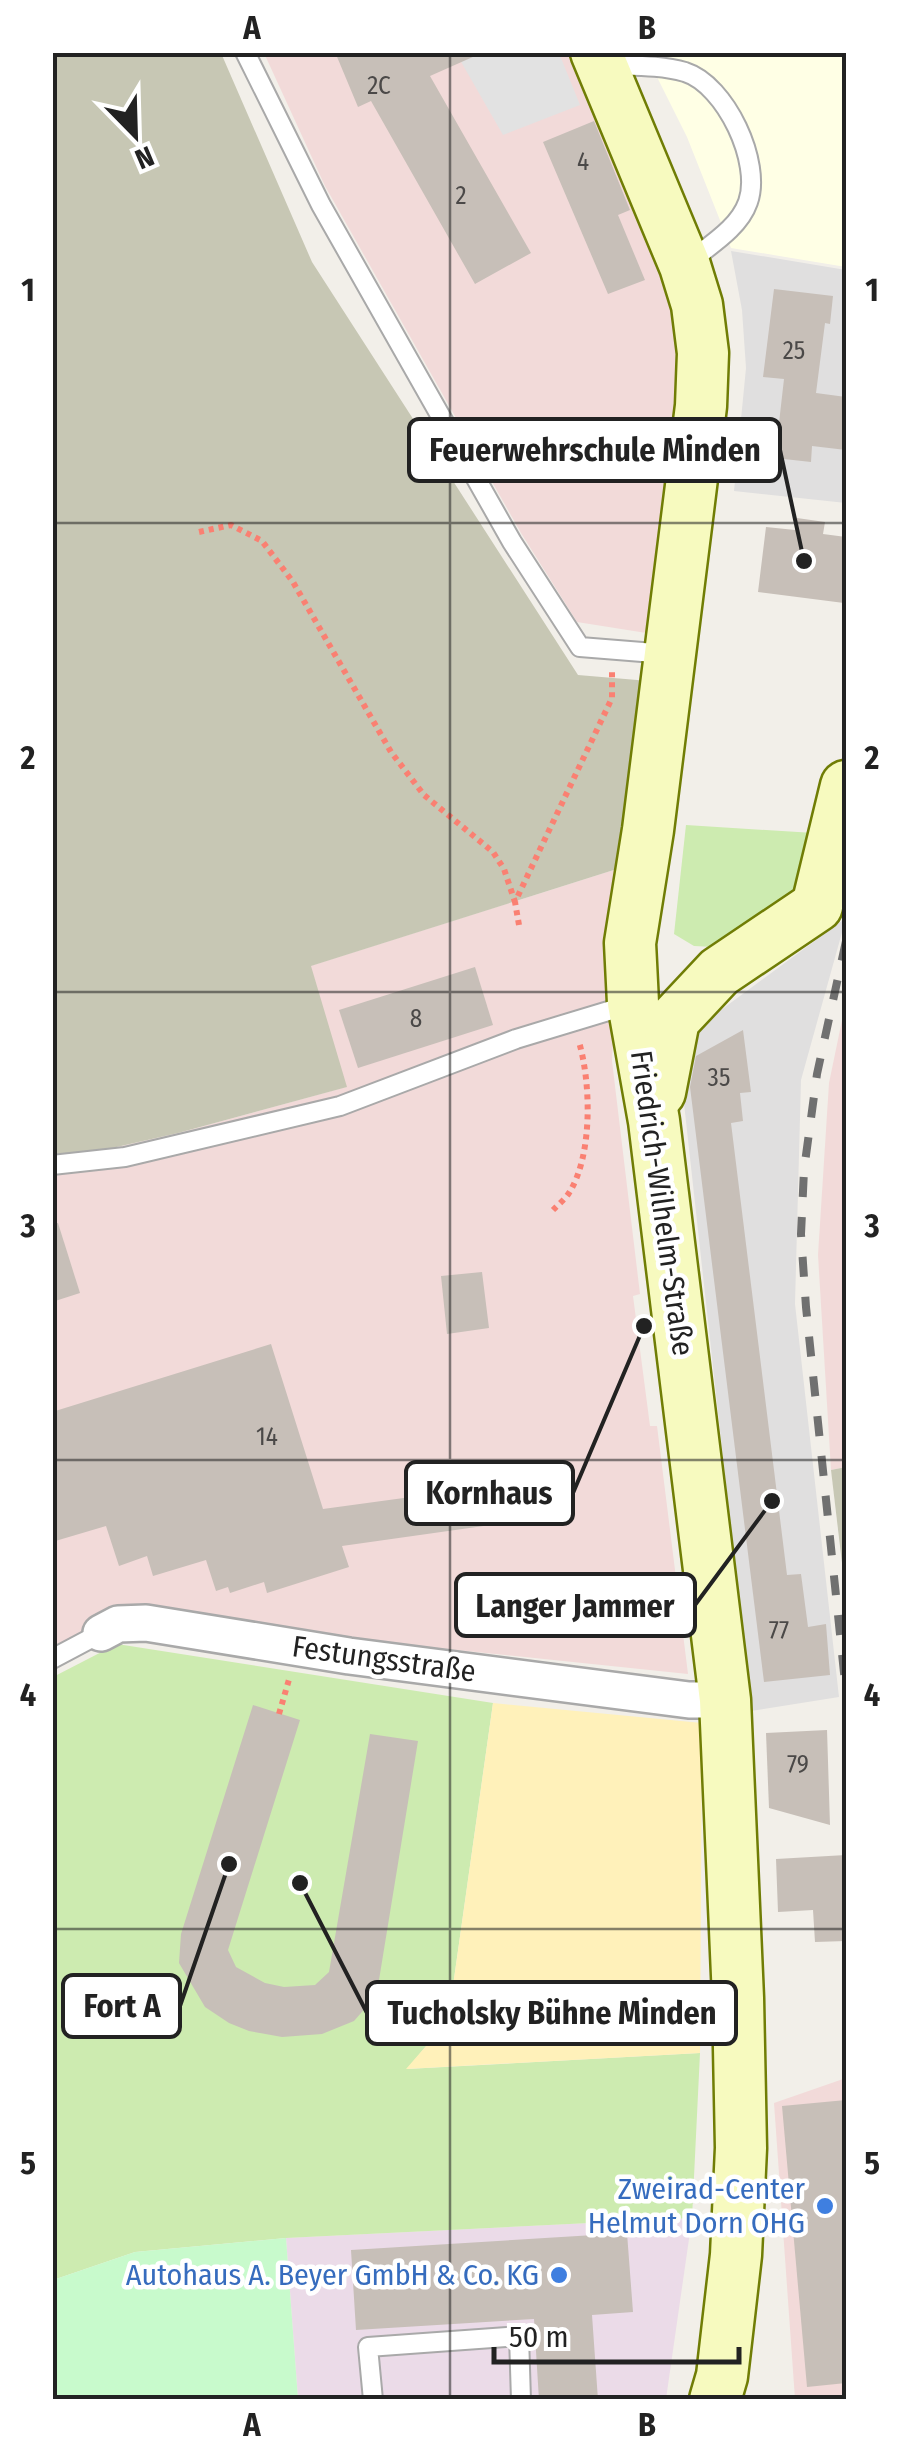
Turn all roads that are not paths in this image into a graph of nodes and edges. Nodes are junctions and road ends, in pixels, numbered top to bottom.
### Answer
1 (246, 52) edge
2 (598, 59) edge
3 (685, 266) junction
4 (668, 654) junction
5 (846, 786) edge
6 (832, 898) edge
7 (638, 906) junction
8 (719, 972) junction
9 (633, 1003) junction
10 (654, 1121) junction
11 (52, 1165) edge
12 (101, 1632) joint
13 (52, 1659) edge
14 (725, 1700) junction
15 (720, 2392) edge
16 (372, 2400) edge
17 (522, 2400) edge

1 - 4 lane
2 - 3 main road, Friedrich-Wilhelm-Straße
2 - 3 lane
3 - 4 main road, Friedrich-Wilhelm-Straße
4 - 7 main road, Friedrich-Wilhelm-Straße
5 - 6 main road
6 - 8 main road
7 - 8 main road
7 - 9 main road, Friedrich-Wilhelm-Straße
8 - 10 main road
9 - 10 main road, Friedrich-Wilhelm-Straße
9 - 11 lane
10 - 14 main road, Friedrich-Wilhelm-Straße
12 - 13 lane, Festungsstraße
12 - 14 street, Festungsstraße
14 - 15 main road, Friedrich-Wilhelm-Straße
16 - 17 lane

